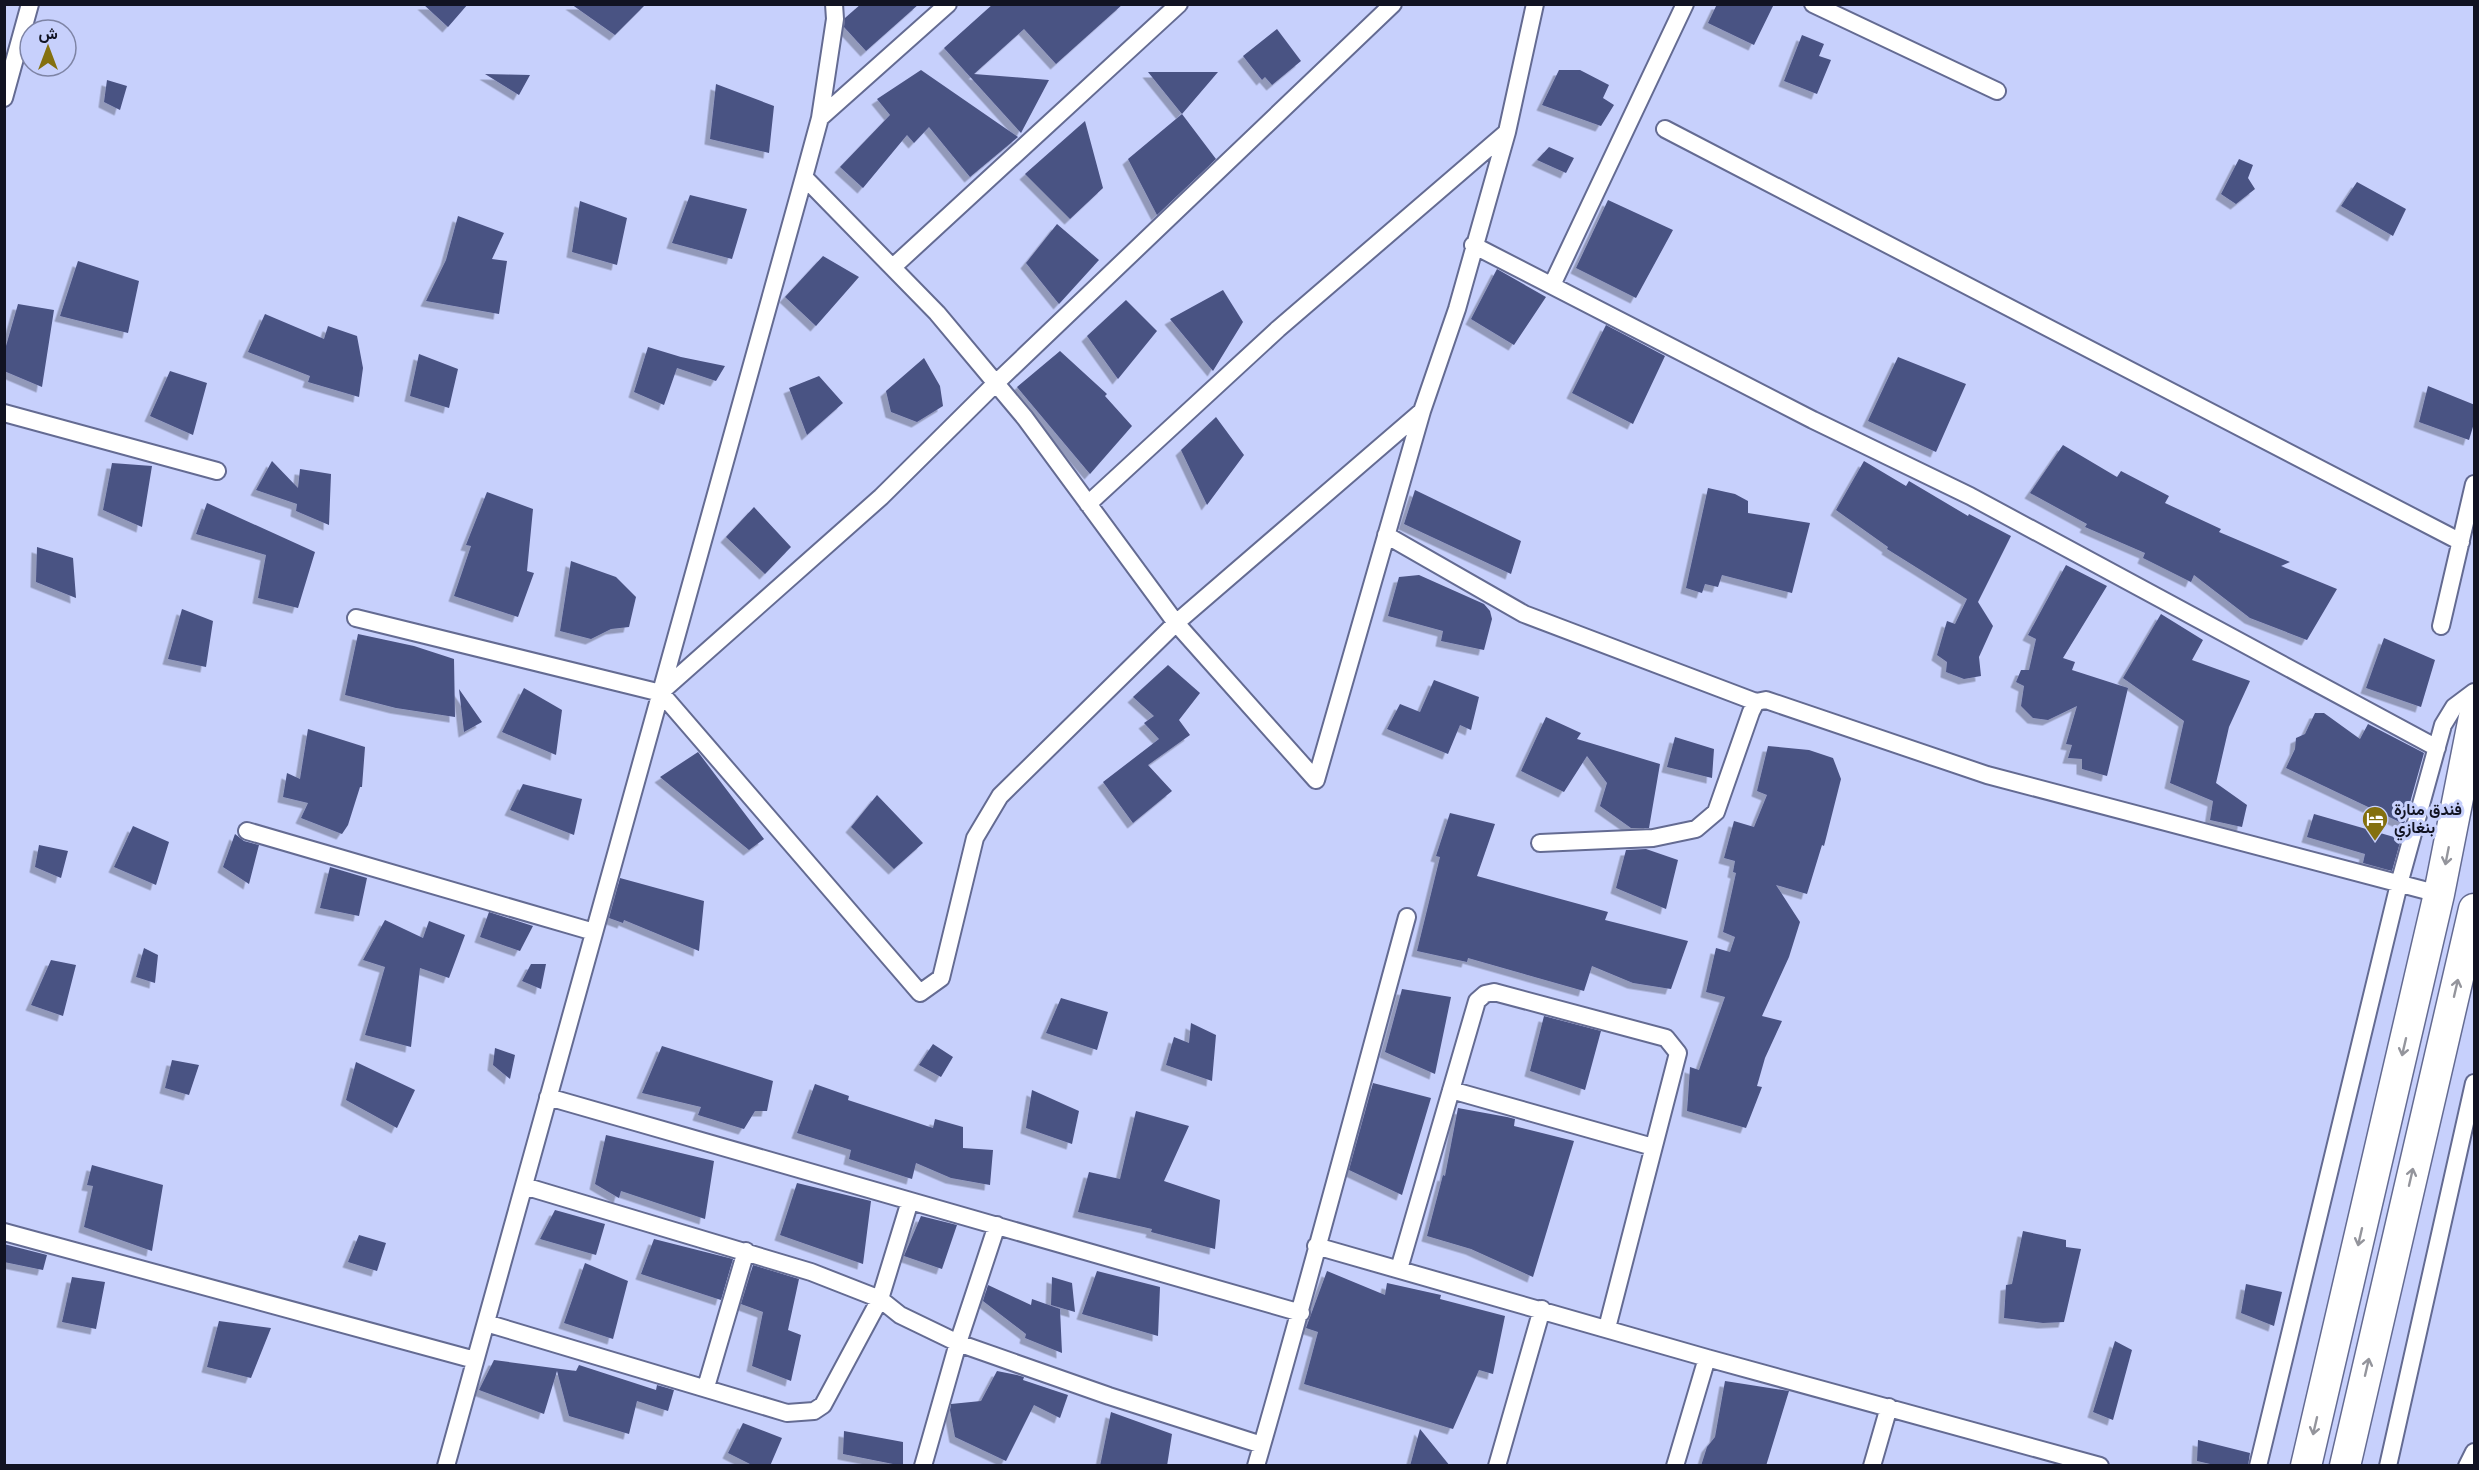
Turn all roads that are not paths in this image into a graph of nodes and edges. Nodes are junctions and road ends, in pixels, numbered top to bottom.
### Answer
1 (30, 4) edge
2 (834, 4) edge
3 (948, 4) edge
4 (1179, 4) edge
5 (1393, 4) edge
6 (1535, 4) edge
7 (1685, 4) edge
8 (1813, 4) edge
9 (1997, 91) dead end
10 (4, 98) edge
11 (820, 118) junction
12 (1665, 129) dead end
13 (1508, 132) junction
14 (804, 177) junction
15 (1473, 245) junction
16 (894, 266) junction
17 (1552, 285) junction
18 (996, 383) junction
19 (1422, 411) junction
20 (4, 413) edge
21 (217, 471) dead end
22 (2475, 484) edge
23 (1088, 504) junction
24 (1386, 535) junction
25 (2461, 542) junction
26 (356, 618) dead end
27 (1176, 623) junction
28 (2440, 626) dead end
29 (2475, 692) edge
30 (661, 693) junction
31 (1756, 702) junction
32 (2475, 717) edge
33 (2437, 748) junction
34 (247, 831) dead end
35 (1540, 843) dead end
36 (2399, 884) junction
37 (2439, 894) junction
38 (2475, 909) edge
39 (1407, 917) dead end
40 (594, 932) junction
41 (2475, 1083) edge
42 (1451, 1090) junction
43 (548, 1097) junction
44 (1653, 1147) junction
45 (524, 1186) junction
46 (910, 1202) junction
47 (997, 1225) junction
48 (4, 1232) edge
49 (1316, 1246) junction
50 (746, 1251) junction
51 (1399, 1269) junction
52 (880, 1299) junction
53 (1542, 1309) junction
54 (1301, 1313) junction
55 (486, 1323) junction
56 (1607, 1328) junction
57 (958, 1343) junction
58 (1707, 1358) junction
59 (475, 1360) junction
60 (706, 1387) junction
61 (1889, 1407) junction
62 (1262, 1445) junction
63 (2475, 1452) edge
64 (2067, 1462) edge
65 (446, 1466) edge
66 (923, 1466) edge
67 (1256, 1466) edge
68 (1497, 1466) edge
69 (1675, 1466) edge
70 (1872, 1466) edge
71 (2100, 1466) edge
72 (2258, 1466) edge
73 (2306, 1466) edge
74 (2345, 1466) edge
75 (2388, 1466) edge
76 (2467, 1466) edge

1 - 10 street
2 - 11 street
3 - 11 street
4 - 16 street
5 - 18 street
6 - 13 street
7 - 17 street
8 - 9 street
11 - 14 street
12 - 25 street
13 - 15 street
13 - 23 street
14 - 16 street
14 - 30 street
15 - 17 street
15 - 19 street
16 - 18 street
17 - 33 street
18 - 23 street
18 - 30 street
19 - 24 street
19 - 27 street
20 - 21 street
22 - 25 street
23 - 27 street
24 - 27 street
24 - 31 street
25 - 28 street
26 - 30 street
27 - 30 street
29 - 33 street
30 - 40 street
31 - 35 street
31 - 36 street
32 -> 37 highway
33 - 36 street
34 - 40 street
36 - 37 street
36 - 72 street
37 -> 73 highway
74 -> 38 highway
39 - 49 street
40 - 43 street
41 - 75 street
42 - 44 street
42 - 44 street
42 - 51 street
43 - 45 street
43 - 46 street
44 - 56 street
45 - 50 street
45 - 55 street
46 - 47 street
46 - 52 street
47 - 54 street
47 - 57 street
48 - 59 street
49 - 51 street
49 - 54 street
50 - 52 street
50 - 60 street
51 - 53 street
52 - 57 street
52 - 60 street
53 - 56 street
53 - 68 street
54 - 62 street
55 - 59 street
55 - 60 street
56 - 58 street
57 - 62 street
57 - 66 street
58 - 61 street
58 - 69 street
59 - 65 street
61 - 64 street
61 - 70 street
62 - 67 street
63 - 76 street
64 - 71 street

